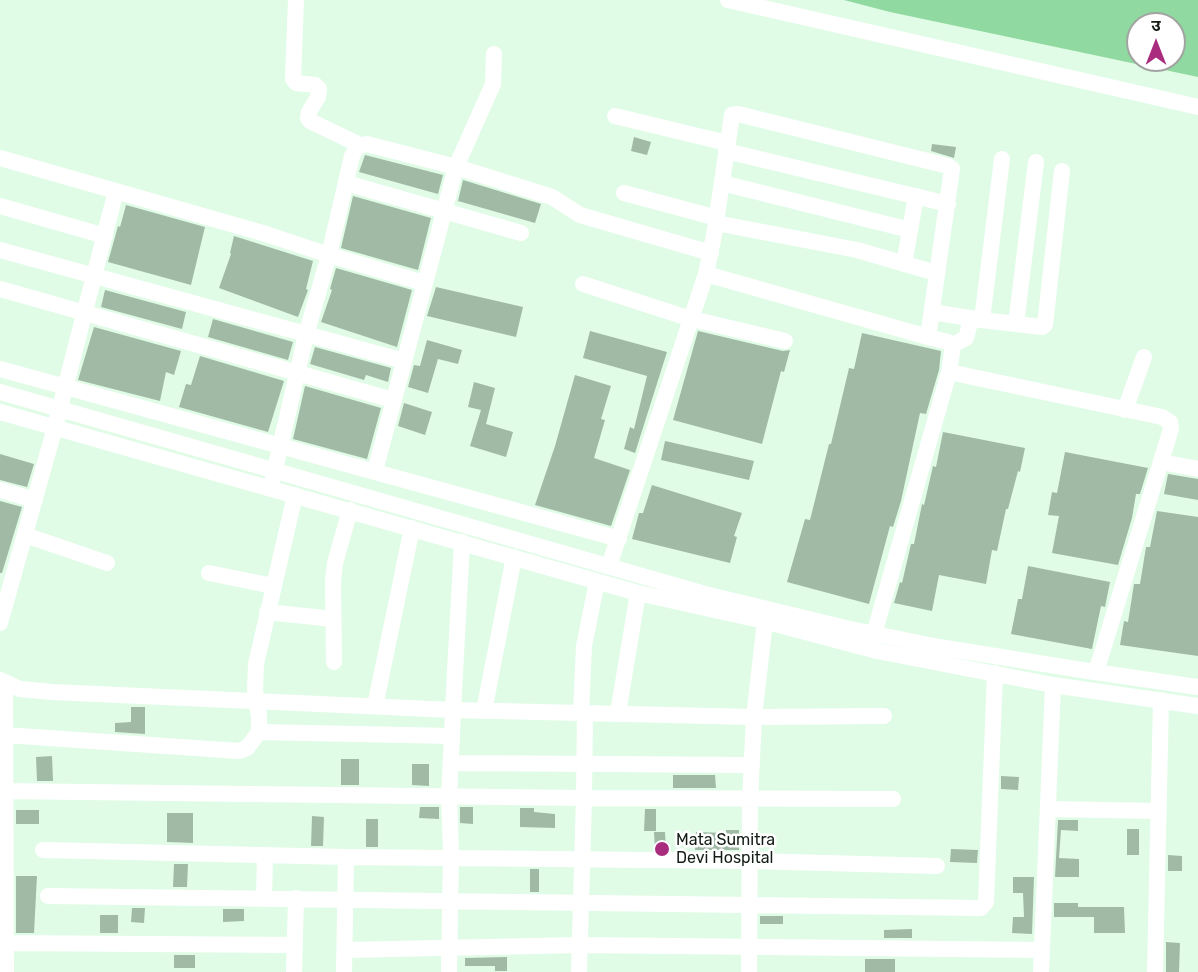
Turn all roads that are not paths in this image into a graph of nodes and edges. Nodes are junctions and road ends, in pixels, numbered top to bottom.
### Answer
1 (296, 0) edge
2 (728, 0) edge
3 (494, 54) dead end
4 (1198, 106) edge
5 (615, 116) dead end
6 (360, 145) junction
7 (727, 147) junction
8 (0, 158) edge
9 (1002, 159) dead end
10 (1036, 162) dead end
11 (456, 167) junction
12 (1062, 171) dead end
13 (346, 183) junction
14 (722, 183) junction
15 (116, 191) junction
16 (624, 193) dead end
17 (916, 196) junction
18 (948, 204) junction
19 (0, 206) edge
20 (444, 212) junction
21 (717, 221) junction
22 (910, 230) junction
23 (521, 234) dead end
24 (105, 236) junction
25 (0, 250) edge
26 (711, 253) junction
27 (329, 255) junction
28 (904, 264) junction
29 (936, 273) junction
30 (706, 274) junction
31 (94, 275) junction
32 (424, 283) junction
33 (583, 284) dead end
34 (0, 289) edge
35 (932, 312) junction
36 (84, 314) junction
37 (691, 319) junction
38 (977, 319) junction
39 (1016, 324) junction
40 (306, 334) junction
41 (928, 337) junction
42 (785, 341) dead end
43 (953, 345) junction
44 (1144, 357) dead end
45 (404, 361) junction
46 (0, 369) edge
47 (949, 372) junction
48 (297, 374) junction
49 (66, 387) junction
50 (0, 392) edge
51 (393, 400) junction
52 (60, 410) junction
53 (1125, 410) junction
54 (0, 412) edge
55 (55, 427) junction
56 (281, 447) junction
57 (1161, 462) junction
58 (1198, 469) edge
59 (375, 471) junction
60 (275, 472) junction
61 (270, 488) junction
62 (0, 490) edge
63 (295, 495) junction
64 (35, 500) junction
65 (350, 510) junction
66 (412, 528) junction
67 (25, 536) junction
68 (619, 539) junction
69 (462, 542) junction
70 (514, 557) junction
71 (107, 563) dead end
72 (609, 566) junction
73 (209, 573) dead end
74 (597, 580) junction
75 (273, 586) junction
76 (638, 593) junction
77 (267, 612) junction
78 (765, 615) junction
79 (333, 619) junction
80 (0, 622) edge
81 (874, 634) junction
82 (334, 662) dead end
83 (1096, 672) junction
84 (994, 673) junction
85 (2, 682) edge
86 (1053, 685) junction
87 (1198, 687) edge
88 (1161, 700) junction
89 (256, 702) junction
90 (375, 706) junction
91 (1198, 706) edge
92 (453, 710) junction
93 (484, 711) junction
94 (583, 712) junction
95 (618, 713) junction
96 (884, 716) dead end
97 (754, 717) junction
98 (259, 732) junction
99 (5, 735) junction
100 (452, 736) junction
101 (3, 755) edge
102 (451, 763) junction
103 (584, 764) junction
104 (752, 765) junction
105 (3, 791) edge
106 (450, 796) junction
107 (584, 798) junction
108 (893, 799) dead end
109 (750, 800) junction
110 (1048, 809) junction
111 (1159, 811) junction
112 (3, 829) edge
113 (43, 850) dead end
114 (265, 856) junction
115 (346, 857) junction
116 (451, 858) junction
117 (582, 860) junction
118 (751, 861) junction
119 (937, 866) dead end
120 (48, 896) dead end
121 (3, 898) edge
122 (264, 898) junction
123 (296, 898) junction
124 (346, 899) junction
125 (449, 900) junction
126 (581, 904) junction
127 (748, 905) junction
128 (3, 943) edge
129 (295, 945) junction
130 (580, 945) junction
131 (748, 946) junction
132 (449, 948) junction
133 (345, 950) junction
134 (1042, 950) junction
135 (6, 972) edge
136 (294, 972) edge
137 (344, 972) edge
138 (449, 972) edge
139 (579, 972) edge
140 (749, 972) edge
141 (1041, 972) edge
142 (1155, 972) edge

1 - 6 street
2 - 4 street
3 - 11 street
5 - 7 street
6 - 11 street
6 - 13 street
7 - 14 street
7 - 17 street
7 - 18 street
8 - 15 street
9 - 38 street
10 - 39 street
11 - 20 street
11 - 26 street
12 - 39 street
13 - 20 street
13 - 27 street
14 - 21 street
14 - 22 street
15 - 24 street
15 - 27 street
16 - 21 street
17 - 18 street
17 - 22 street
18 - 29 street
19 - 24 street
20 - 23 street
20 - 32 street
21 - 26 street
21 - 28 street
22 - 28 street
24 - 31 street
25 - 31 street
26 - 30 street
27 - 32 street
27 - 40 street
28 - 29 street
29 - 35 street
30 - 37 street
30 - 41 street
31 - 36 street
31 - 40 street
32 - 45 street
33 - 37 street
34 - 36 street
35 - 38 street
35 - 41 street
36 - 48 street
36 - 49 street
37 - 42 street
37 - 68 street
38 - 39 street
38 - 43 street
40 - 45 street
40 - 48 street
41 - 43 street
43 - 47 street
44 - 53 street
45 - 51 street
46 - 49 street
47 - 53 street
47 - 81 street
48 - 51 street
48 - 56 street
49 - 52 street
49 - 56 street
50 - 52 street
51 - 59 street
52 - 55 street
52 - 60 street
53 - 57 street
54 - 55 street
55 - 61 street
55 - 64 street
56 - 59 street
56 - 60 street
57 - 58 street
57 - 83 street
59 - 68 street
60 - 61 street
60 - 72 street
61 - 63 street
62 - 64 street
63 - 65 street
63 - 75 street
64 - 67 street
65 - 66 street
65 - 79 street
66 - 69 street
66 - 90 street
67 - 71 street
67 - 80 street
68 - 72 street
69 - 70 street
69 - 92 street
70 - 74 street
70 - 93 street
72 - 78 street
73 - 75 street
74 - 76 street
74 - 94 street
75 - 77 street
76 - 78 street
76 - 95 street
77 - 79 street
77 - 89 street
78 - 81 street
78 - 84 street
78 - 97 street
79 - 82 street
81 - 83 street
83 - 87 street
84 - 86 street
84 - 127 street
85 - 89 street
85 - 99 street
86 - 88 street
86 - 110 street
88 - 91 street
88 - 111 street
89 - 90 street
89 - 98 street
90 - 92 street
92 - 93 street
92 - 100 street
93 - 94 street
94 - 95 street
94 - 103 street
95 - 97 street
96 - 97 street
97 - 104 street
98 - 99 street
98 - 100 street
99 - 101 street
100 - 102 street
101 - 105 street
102 - 103 street
102 - 106 street
103 - 104 street
103 - 107 street
104 - 109 street
105 - 106 street
105 - 112 street
106 - 107 street
106 - 116 street
107 - 109 street
107 - 117 street
108 - 109 street
109 - 118 street
110 - 111 street
110 - 134 street
111 - 142 street
112 - 121 street
113 - 114 street
114 - 115 street
114 - 122 street
115 - 116 street
115 - 124 street
116 - 117 street
116 - 125 street
117 - 118 street
117 - 126 street
118 - 119 street
118 - 127 street
120 - 122 street
121 - 128 street
122 - 123 street
123 - 124 street
123 - 129 street
124 - 125 street
124 - 133 street
125 - 126 street
125 - 132 street
126 - 127 street
126 - 130 street
127 - 131 street
128 - 129 street
128 - 135 street
129 - 136 street
130 - 131 street
130 - 132 street
130 - 139 street
131 - 134 street
131 - 140 street
132 - 133 street
132 - 138 street
133 - 137 street
134 - 141 street

